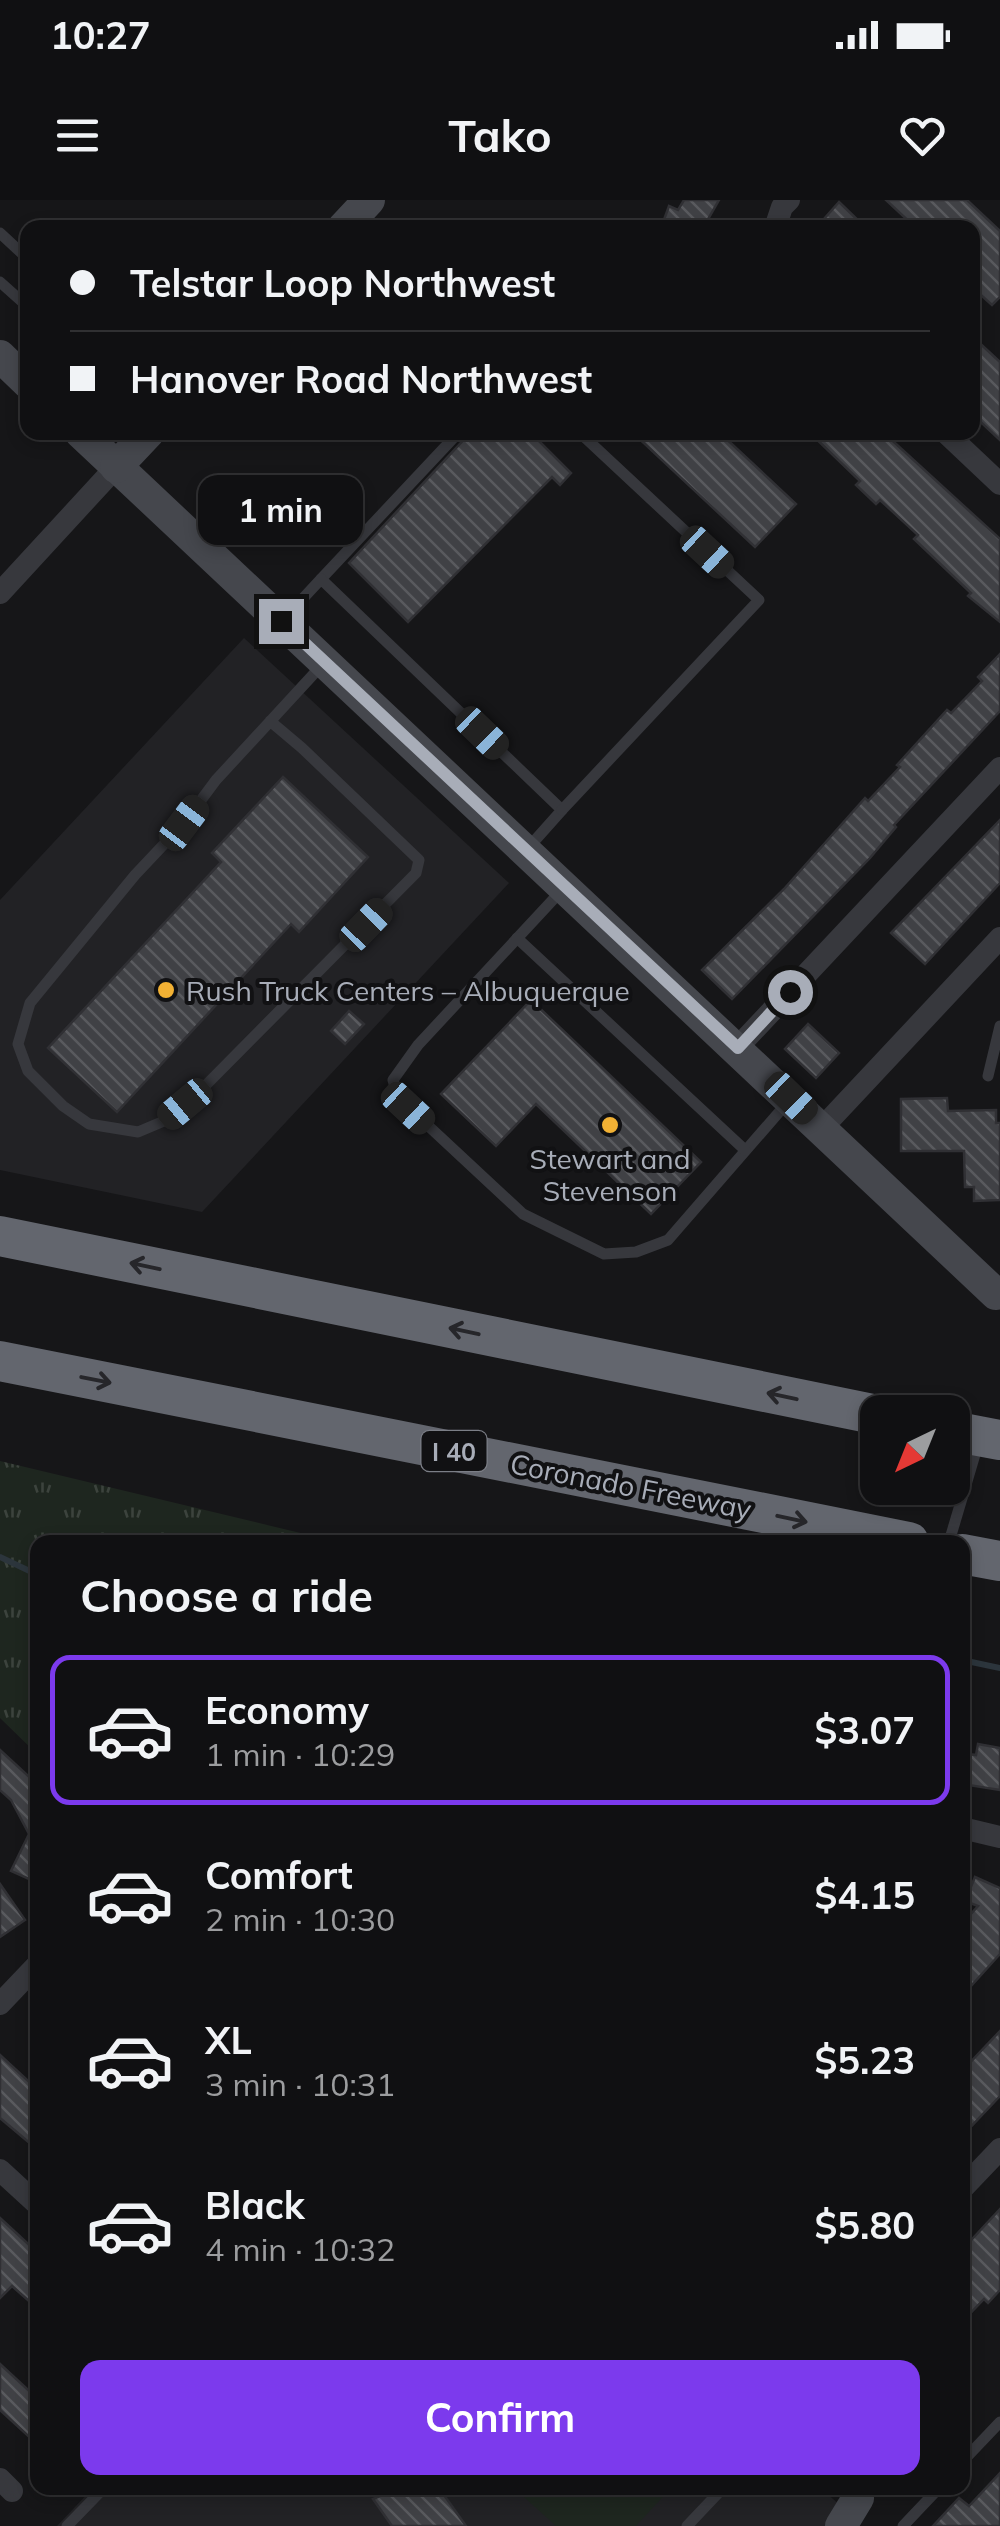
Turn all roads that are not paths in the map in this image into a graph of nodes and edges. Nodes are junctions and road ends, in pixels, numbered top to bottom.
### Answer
1 (369, 200) edge
2 (350, 220) edge
3 (0, 233) edge
4 (20, 252) edge
5 (0, 282) edge
6 (20, 300) edge
7 (0, 356) edge
8 (20, 375) edge
9 (88, 440) edge
10 (142, 440) edge
11 (452, 440) edge
12 (588, 440) edge
13 (953, 440) edge
14 (116, 467) junction
15 (1000, 484) edge
16 (321, 579) junction
17 (0, 593) edge
18 (281, 621) junction
19 (324, 662) junction
20 (270, 721) junction
21 (1000, 768) edge
22 (562, 810) junction
23 (526, 850) junction
24 (565, 887) junction
25 (518, 938) junction
26 (1000, 938) edge
27 (1000, 1026) edge
28 (738, 1048) junction
29 (988, 1076) dead end
30 (791, 1098) junction
31 (822, 1128) junction
32 (745, 1150) junction
33 (0, 1236) edge
34 (998, 1293) edge
35 (0, 1361) edge
36 (860, 1411) edge
37 (978, 1436) edge
38 (873, 1535) edge
39 (952, 1535) edge
40 (970, 1555) edge
41 (1000, 1561) edge
42 (970, 1830) edge
43 (1000, 1837) edge
44 (30, 1972) edge
45 (0, 2004) edge
46 (1000, 2148) edge
47 (0, 2170) edge
48 (970, 2180) edge
49 (30, 2198) edge
50 (1000, 2422) edge
51 (970, 2454) edge
52 (97, 2495) edge
53 (717, 2495) edge
54 (933, 2495) edge
55 (67, 2526) edge
56 (688, 2526) edge
57 (904, 2526) edge

1 - 2 street
3 - 4 lane
5 - 6 lane
7 - 8 street
9 - 14 street
10 - 14 street
11 - 16 lane
12 - 22 lane
13 - 15 street
14 - 17 street
14 - 18 street
16 - 18 lane
16 - 22 lane
18 - 19 street
19 - 20 lane
19 - 23 street
20 - 20 lane
21 - 28 street
22 - 23 lane
23 - 24 street
24 - 25 lane
24 - 28 street
25 - 32 lane
25 - 32 lane
26 - 31 street
27 - 29 lane
28 - 30 street
30 - 31 street
30 - 32 lane
31 - 34 street
36 -> 33 highway
35 -> 38 highway, Coronado Freeway / I 40
37 - 39 lane
40 - 41 highway
42 - 43 street
44 - 45 street
46 - 48 street
47 - 49 street
50 - 51 lane
52 - 55 lane
53 - 56 lane
54 - 57 lane

